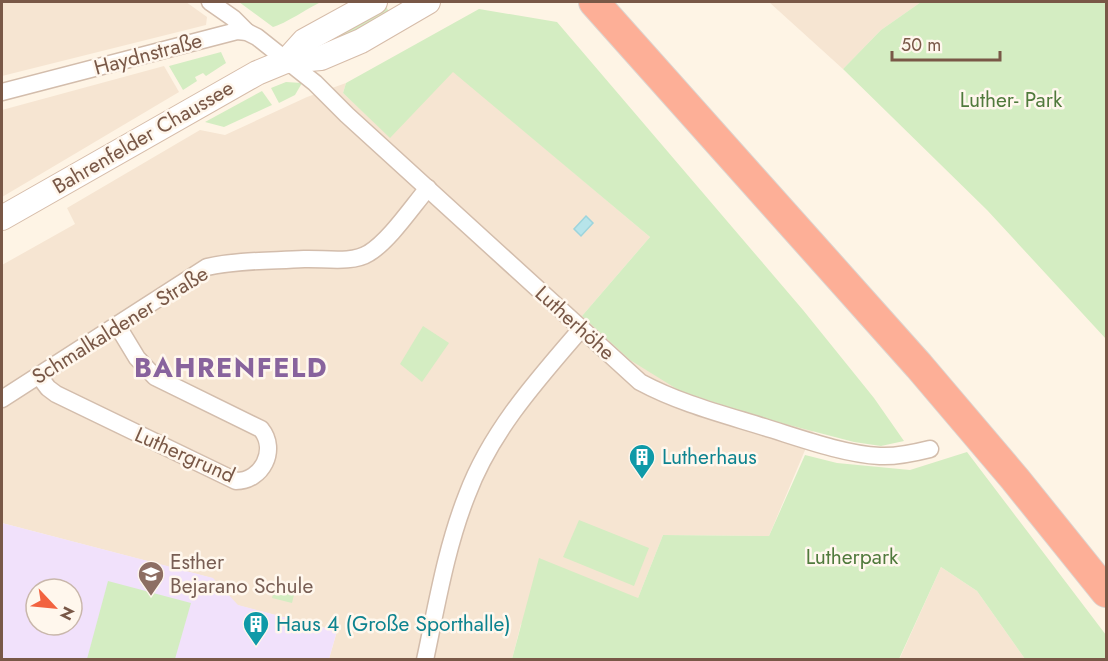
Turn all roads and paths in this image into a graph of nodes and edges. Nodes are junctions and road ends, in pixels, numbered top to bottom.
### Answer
1 (210, 2) edge
2 (375, 2) edge
3 (428, 2) edge
4 (594, 2) edge
5 (621, 2) edge
6 (247, 32) junction
7 (286, 61) junction
8 (2, 92) edge
9 (429, 188) junction
10 (2, 218) edge
11 (117, 325) junction
12 (581, 329) junction
13 (39, 376) junction
14 (2, 399) edge
15 (930, 449) dead end
16 (1107, 560) edge
17 (1107, 592) edge
18 (425, 660) edge

1 - 6 street
2 - 7 main road, Bahrenfelder Chaussee
3 - 7 main road, Bahrenfelder Chaussee
4 - 17 highway
5 - 16 highway
6 - 7 street
6 - 8 street, Haydnstraße
7 - 9 street, Lutherhöhe
7 - 10 main road, Bahrenfelder Chaussee
9 - 11 street, Schmalkaldener Straße
9 - 12 street, Lutherhöhe
11 - 13 street, Schmalkaldener Straße
11 - 13 street, Luthergrund
12 - 15 street, Lutherhöhe
12 - 18 street
13 - 14 street, Schmalkaldener Straße

